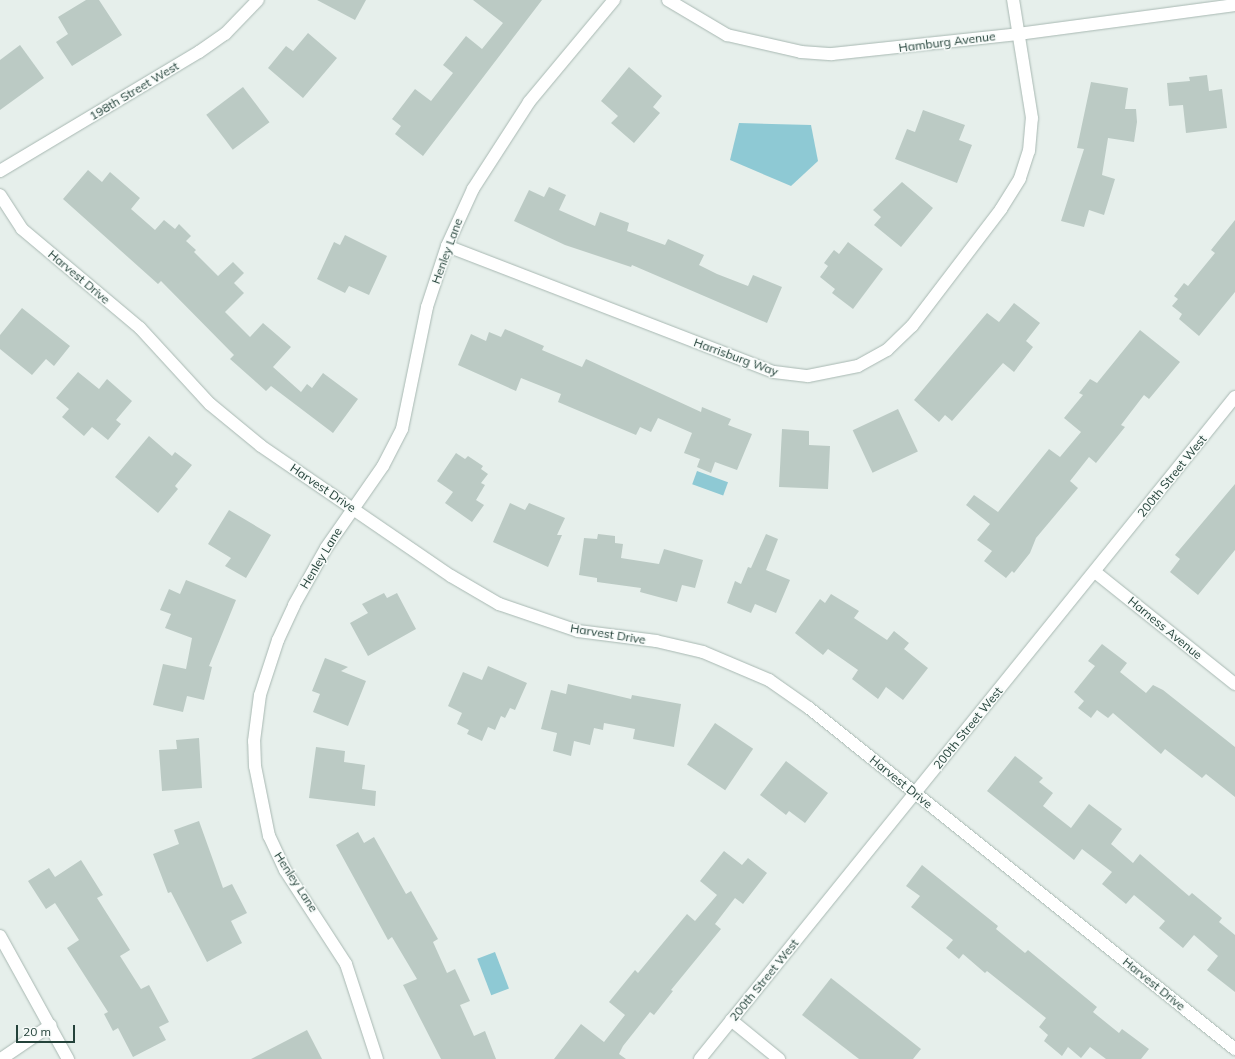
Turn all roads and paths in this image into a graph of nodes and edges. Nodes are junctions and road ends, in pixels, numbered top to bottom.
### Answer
1 (258, 0) edge
2 (614, 0) edge
3 (668, 0) edge
4 (1013, 0) edge
5 (1235, 5) edge
6 (1018, 34) junction
7 (0, 171) edge
8 (0, 195) edge
9 (447, 246) junction
10 (1235, 397) edge
11 (354, 509) junction
12 (1094, 572) junction
13 (1235, 684) edge
14 (916, 794) junction
15 (0, 936) edge
16 (731, 1020) junction
17 (50, 1025) junction
18 (1235, 1049) edge
19 (1, 1059) edge
20 (68, 1059) edge
21 (377, 1059) edge
22 (700, 1059) edge
23 (779, 1059) edge

1 - 7 street, 198th Street West
2 - 9 street, Henley Lane
3 - 6 street, Hamburg Avenue
4 - 6 street, Harrisburg Way
5 - 6 street, Hamburg Avenue
6 - 9 street, Harrisburg Way
8 - 11 street, Harvest Drive
9 - 11 street, Henley Lane
10 - 12 street, 200th Street West
11 - 14 street, Harvest Drive
11 - 21 street, Henley Lane
12 - 13 street, Harness Avenue
12 - 14 street, 200th Street West
14 - 16 street, 200th Street West
14 - 18 street, Harvest Drive
15 - 17 street
16 - 22 street, 200th Street West
16 - 23 street
17 - 19 street
17 - 20 street

